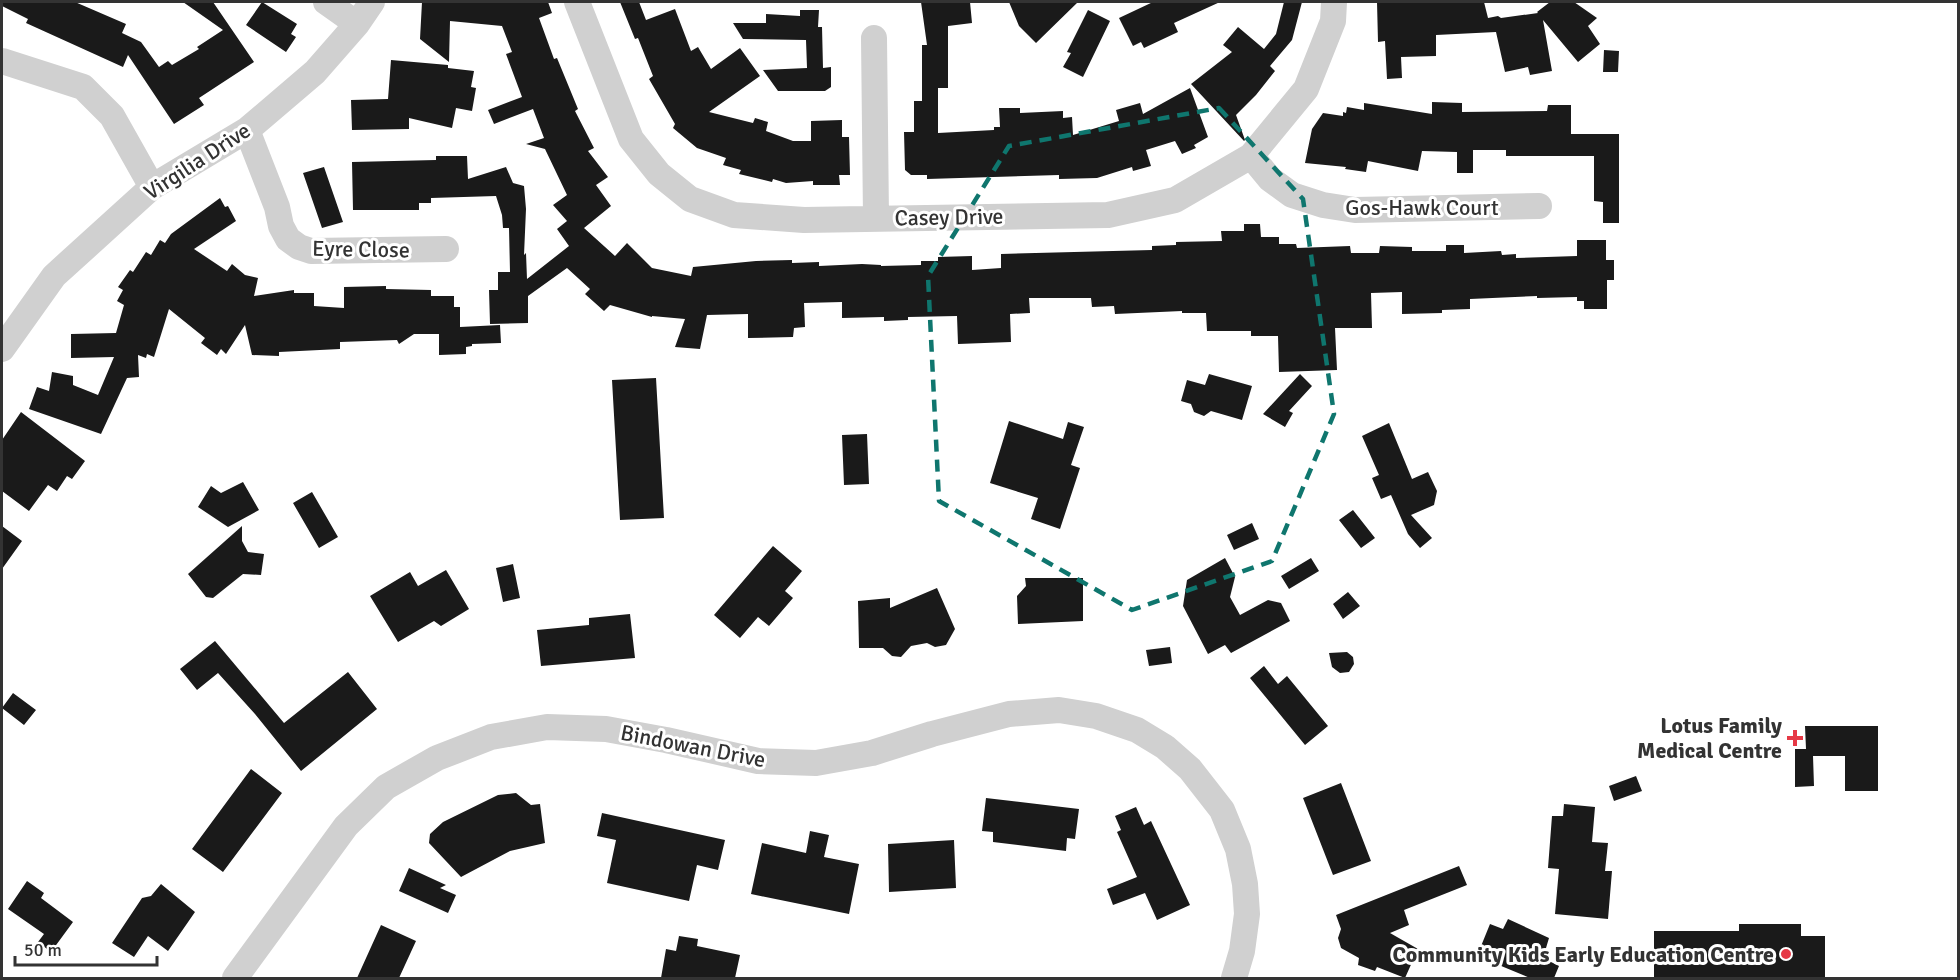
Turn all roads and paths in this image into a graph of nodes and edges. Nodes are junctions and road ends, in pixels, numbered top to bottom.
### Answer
1 (326, 2) edge
2 (372, 2) edge
3 (577, 2) edge
4 (1334, 2) edge
5 (357, 24) junction
6 (874, 38) dead end
7 (2, 62) edge
8 (247, 130) junction
9 (1251, 156) junction
10 (152, 187) junction
11 (1539, 206) dead end
12 (876, 218) junction
13 (446, 249) dead end
14 (2, 349) edge
15 (234, 978) edge
16 (1234, 978) edge

1 - 5 street
2 - 5 street, Virgilia Drive
3 - 12 street, Casey Drive
4 - 9 street, Casey Drive
5 - 8 street, Virgilia Drive
6 - 12 street
7 - 10 street
8 - 10 street, Virgilia Drive
8 - 13 street, Eyre Close
9 - 11 street, Gos-Hawk Court
9 - 12 street, Casey Drive
10 - 14 street, Virgilia Drive
15 - 16 street, Bindowan Drive

